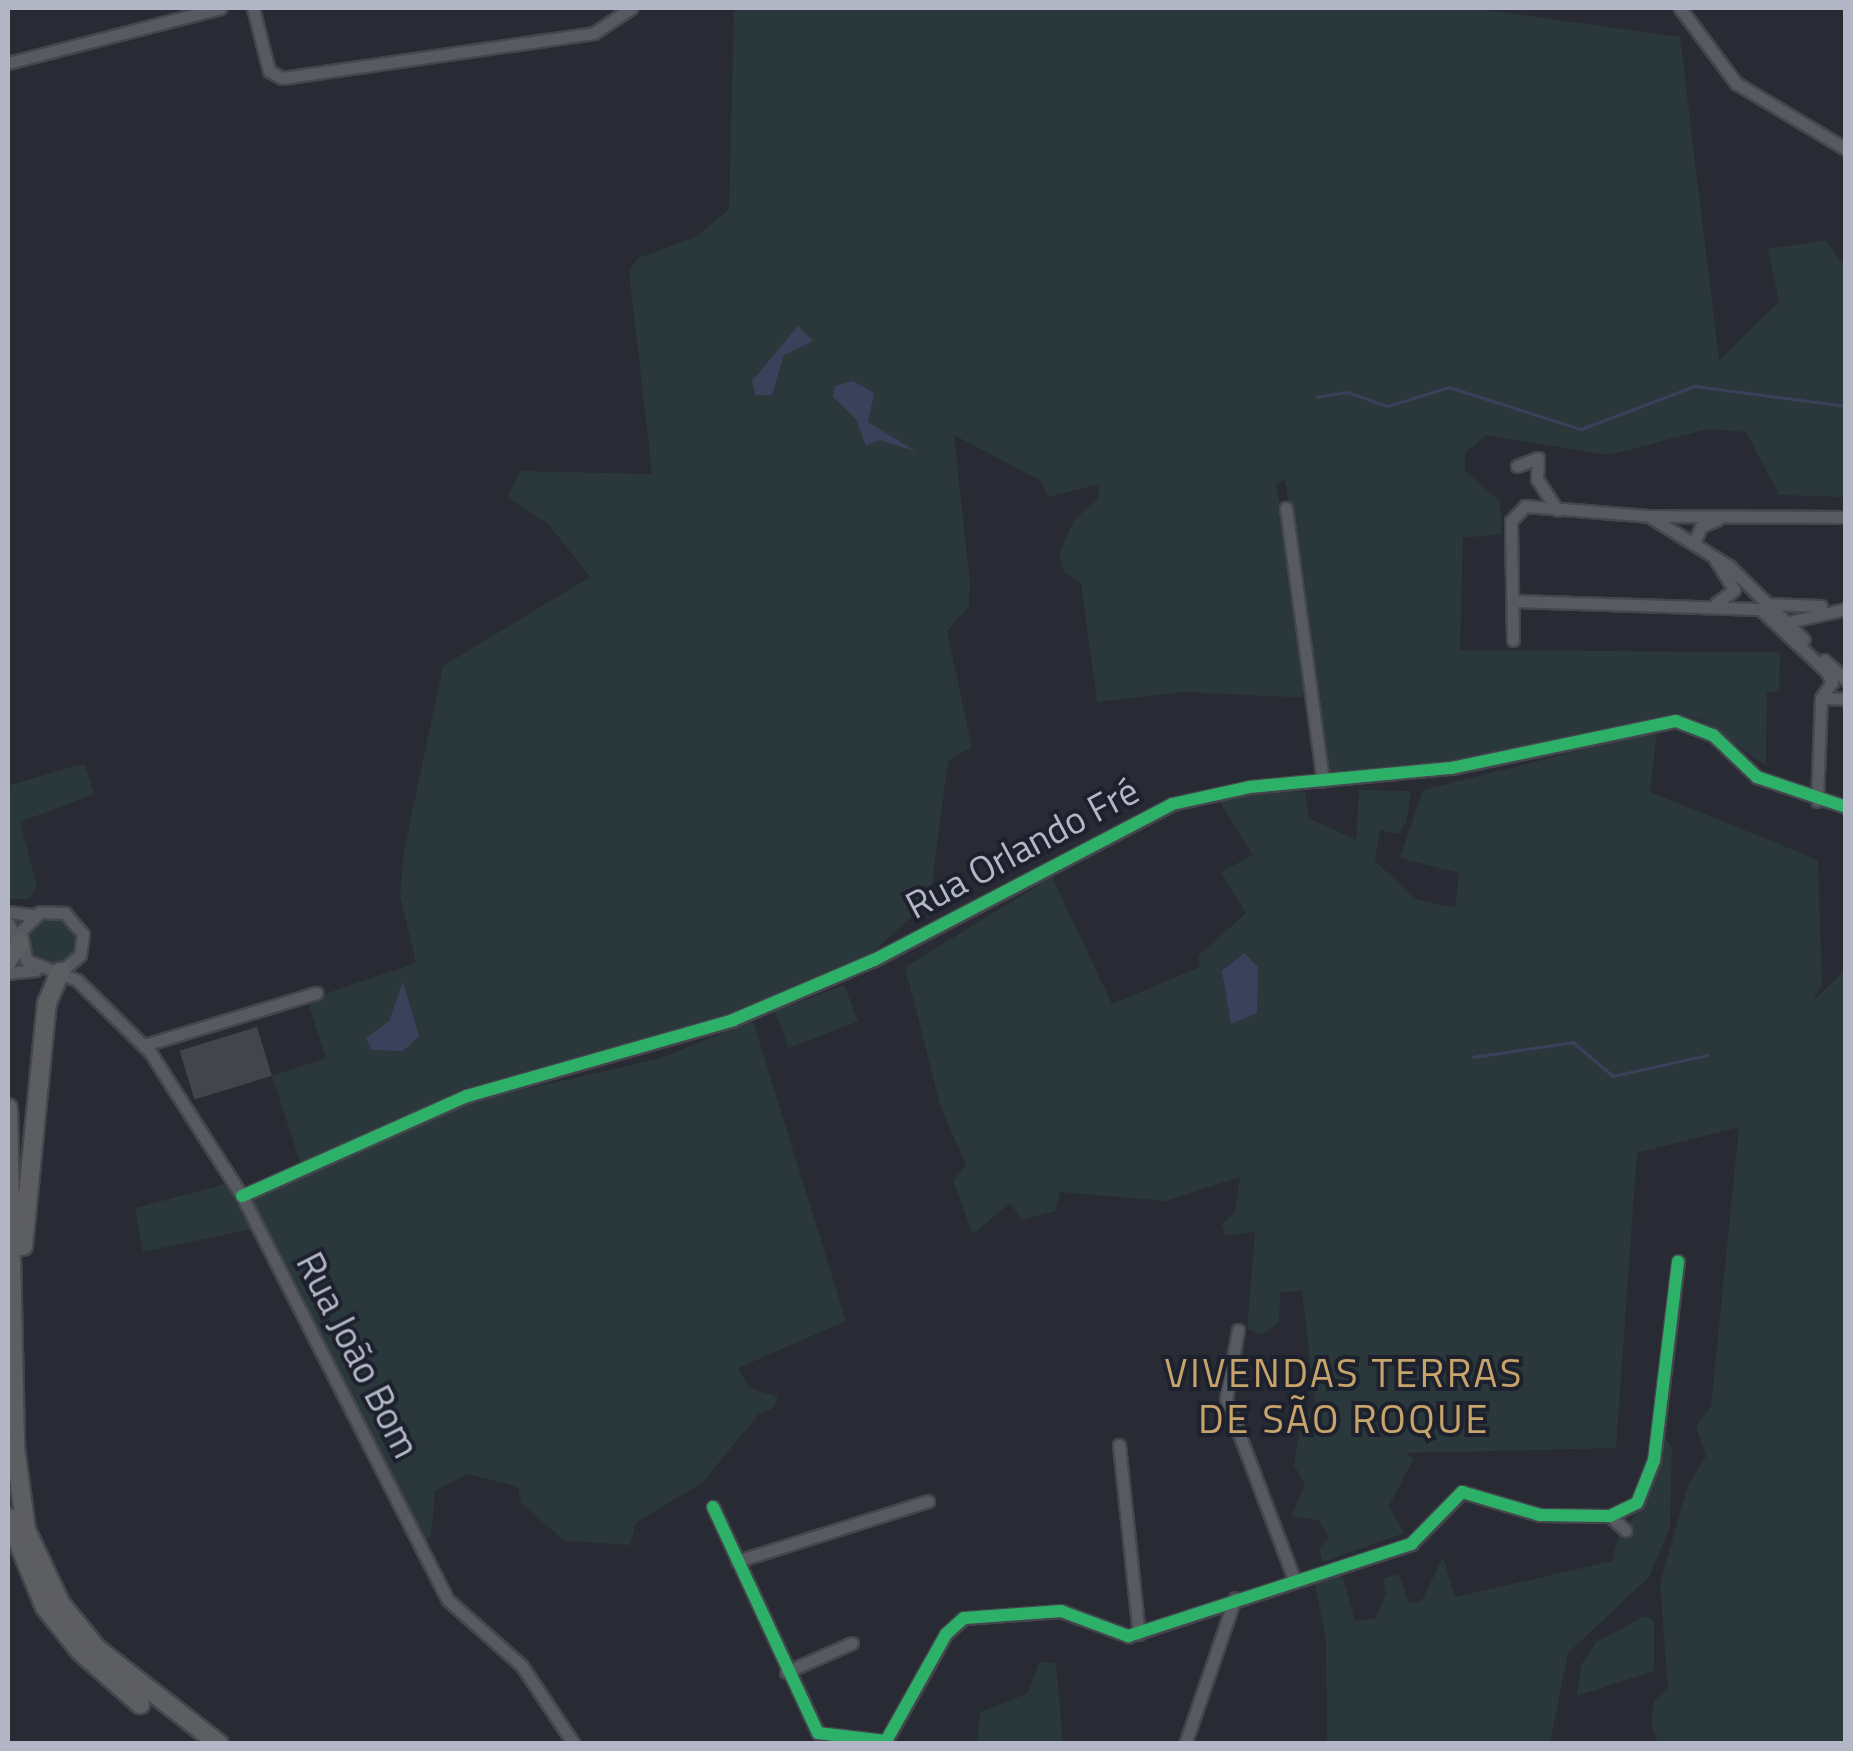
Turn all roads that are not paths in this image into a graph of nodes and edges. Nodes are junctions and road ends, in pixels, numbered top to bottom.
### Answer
1 (220, 8) edge
2 (253, 8) edge
3 (630, 8) edge
4 (1680, 8) edge
5 (8, 62) edge
6 (1846, 150) edge
7 (1516, 466) dead end
8 (1286, 508) dead end
9 (1558, 510) junction
10 (1648, 516) junction
11 (1846, 517) edge
12 (1756, 518) junction
13 (1694, 544) junction
14 (1712, 554) junction
15 (1756, 593) junction
16 (1728, 599) junction
17 (1513, 601) junction
18 (1768, 604) junction
19 (1682, 605) junction
20 (1843, 607) edge
21 (1802, 615) junction
22 (1771, 619) junction
23 (1786, 622) junction
24 (1802, 638) junction
25 (1513, 640) dead end
26 (1846, 680) edge
27 (1821, 698) junction
28 (1846, 699) edge
29 (1322, 781) junction
30 (1817, 801) junction
31 (1846, 807) edge
32 (8, 912) edge
33 (33, 916) junction
34 (8, 923) edge
35 (19, 943) junction
36 (80, 954) junction
37 (8, 960) edge
38 (39, 970) junction
39 (60, 972) junction
40 (8, 973) edge
41 (90, 990) junction
42 (316, 993) dead end
43 (145, 1045) junction
44 (8, 1108) edge
45 (242, 1196) junction
46 (1678, 1262) dead end
47 (17, 1276) junction
48 (1238, 1330) dead end
49 (1118, 1446) dead end
50 (928, 1501) dead end
51 (713, 1507) dead end
52 (1610, 1516) junction
53 (8, 1517) edge
54 (1626, 1530) dead end
55 (736, 1561) junction
56 (1294, 1576) junction
57 (1235, 1598) junction
58 (1139, 1634) junction
59 (852, 1643) dead end
60 (786, 1672) junction
61 (886, 1742) edge
62 (196, 1744) edge
63 (218, 1744) edge
64 (574, 1744) edge
65 (1185, 1744) edge

1 - 5 street
2 - 3 street
4 - 6 street
7 - 9 street
8 - 29 street
9 - 10 street
9 - 17 street
10 - 12 street
10 - 13 street
11 - 12 street
12 - 13 street
13 - 14 street
14 - 15 street
14 - 16 street
15 - 16 street
15 - 18 street
16 - 19 street
17 - 19 street
17 - 25 street
18 - 20 street
18 - 23 street
19 - 22 street
20 - 21 street
21 - 23 street
21 - 24 street
22 - 23 street
22 - 27 street
23 - 24 street
24 - 26 street
27 - 28 street
27 - 30 street
29 - 30 street, Rua Orlando Fré
29 - 45 street, Rua Orlando Fré
30 - 31 street, Rua Orlando Fré
32 - 33 street
33 - 35 street
33 - 36 street
34 - 35 street
35 - 37 highway
35 - 38 street
36 - 39 street
36 - 41 street
38 - 39 street
38 - 40 street
39 - 41 street, Rua João Bom
39 - 47 highway
41 - 43 street, Rua João Bom
42 - 43 street
43 - 45 street, Rua João Bom
44 - 47 highway
45 - 64 street, Rua João Bom
46 - 52 street
47 - 63 highway
48 - 56 street
49 - 58 street
50 - 55 street
51 - 55 street
52 - 54 street
52 - 56 street
53 - 62 highway
55 - 60 street
56 - 57 street
57 - 58 street
57 - 65 street
58 - 61 street
59 - 60 street
60 - 61 street

